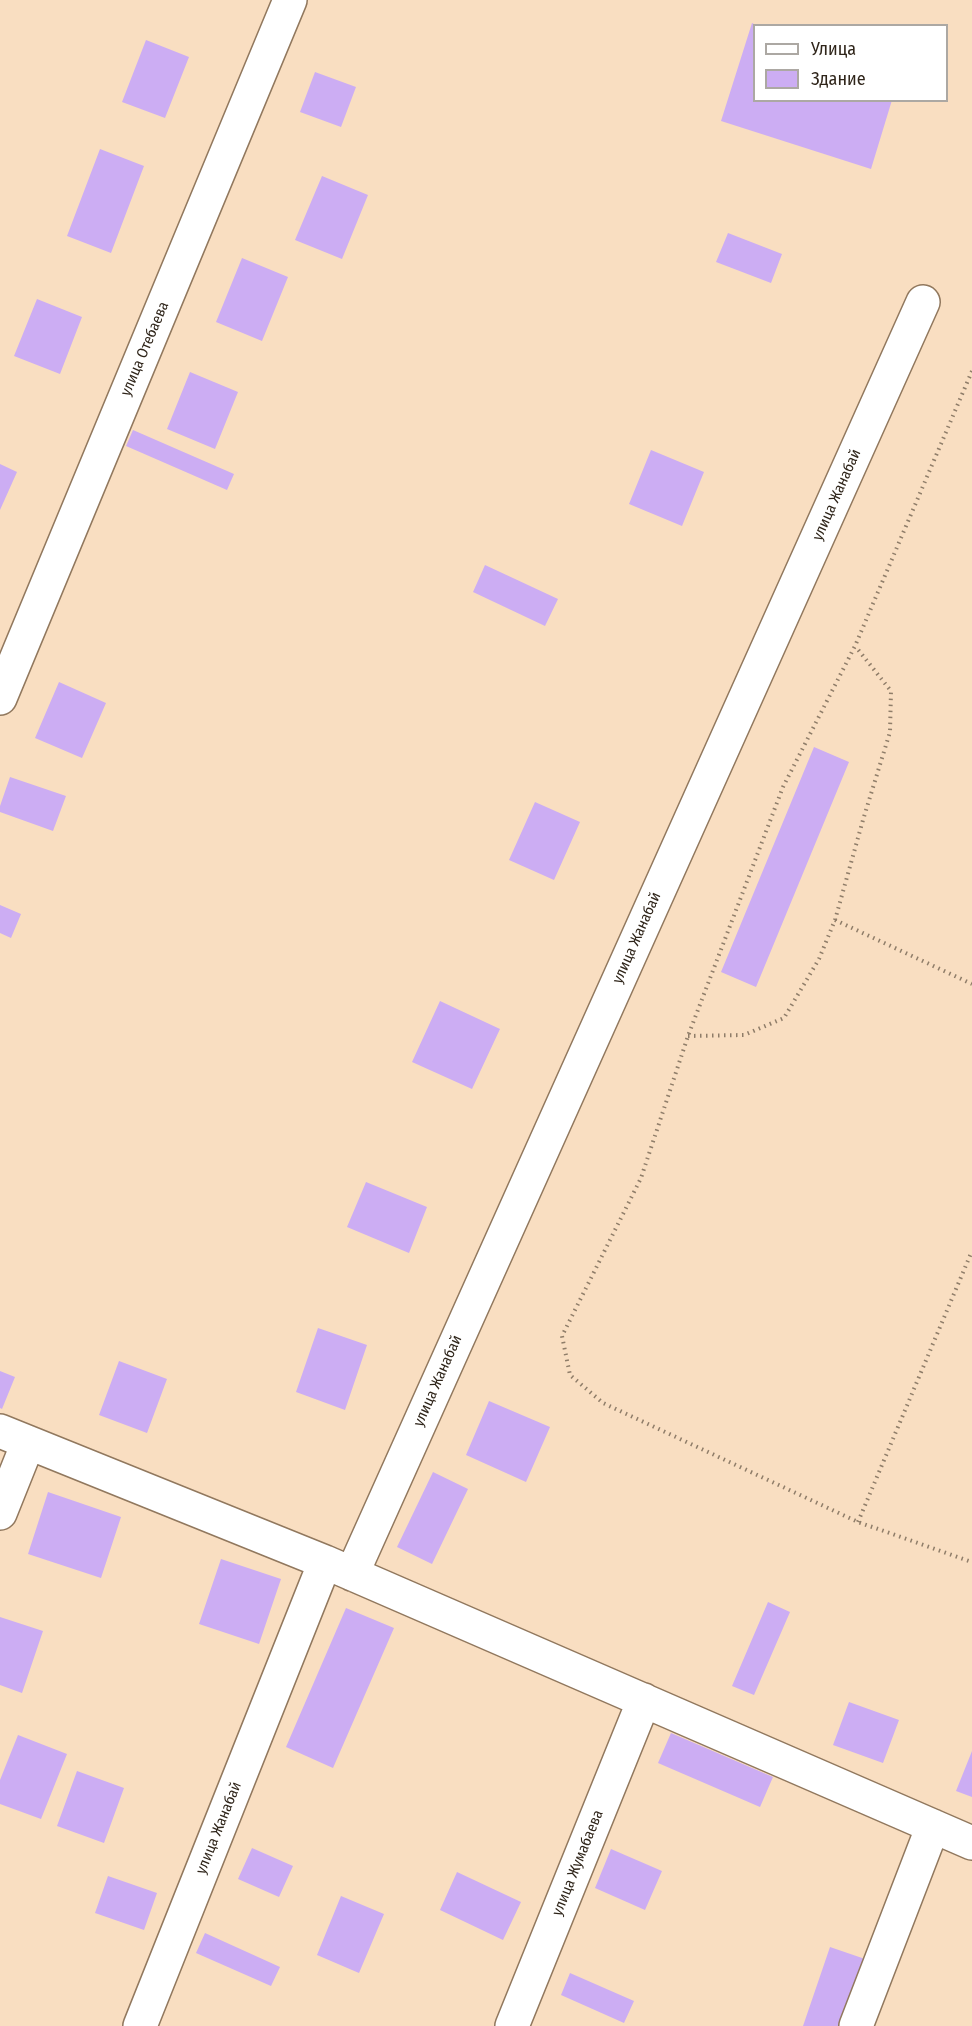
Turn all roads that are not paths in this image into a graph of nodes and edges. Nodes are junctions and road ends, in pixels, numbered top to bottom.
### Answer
1 (290, 0) edge
2 (923, 302) dead end
3 (0, 698) edge
4 (14, 1437) edge
5 (0, 1512) edge
6 (338, 1568) junction
7 (644, 1700) junction
8 (933, 1826) junction
9 (972, 1843) edge
10 (140, 2026) edge
11 (512, 2026) edge
12 (856, 2026) edge

1 - 3 street, улица Отебаева
2 - 6 street, улица Жанабай
4 - 5 street
4 - 6 street
6 - 7 street
6 - 10 street, улица Жанабай
7 - 8 street
7 - 11 street, улица Жумабаева
8 - 9 street
8 - 12 street

